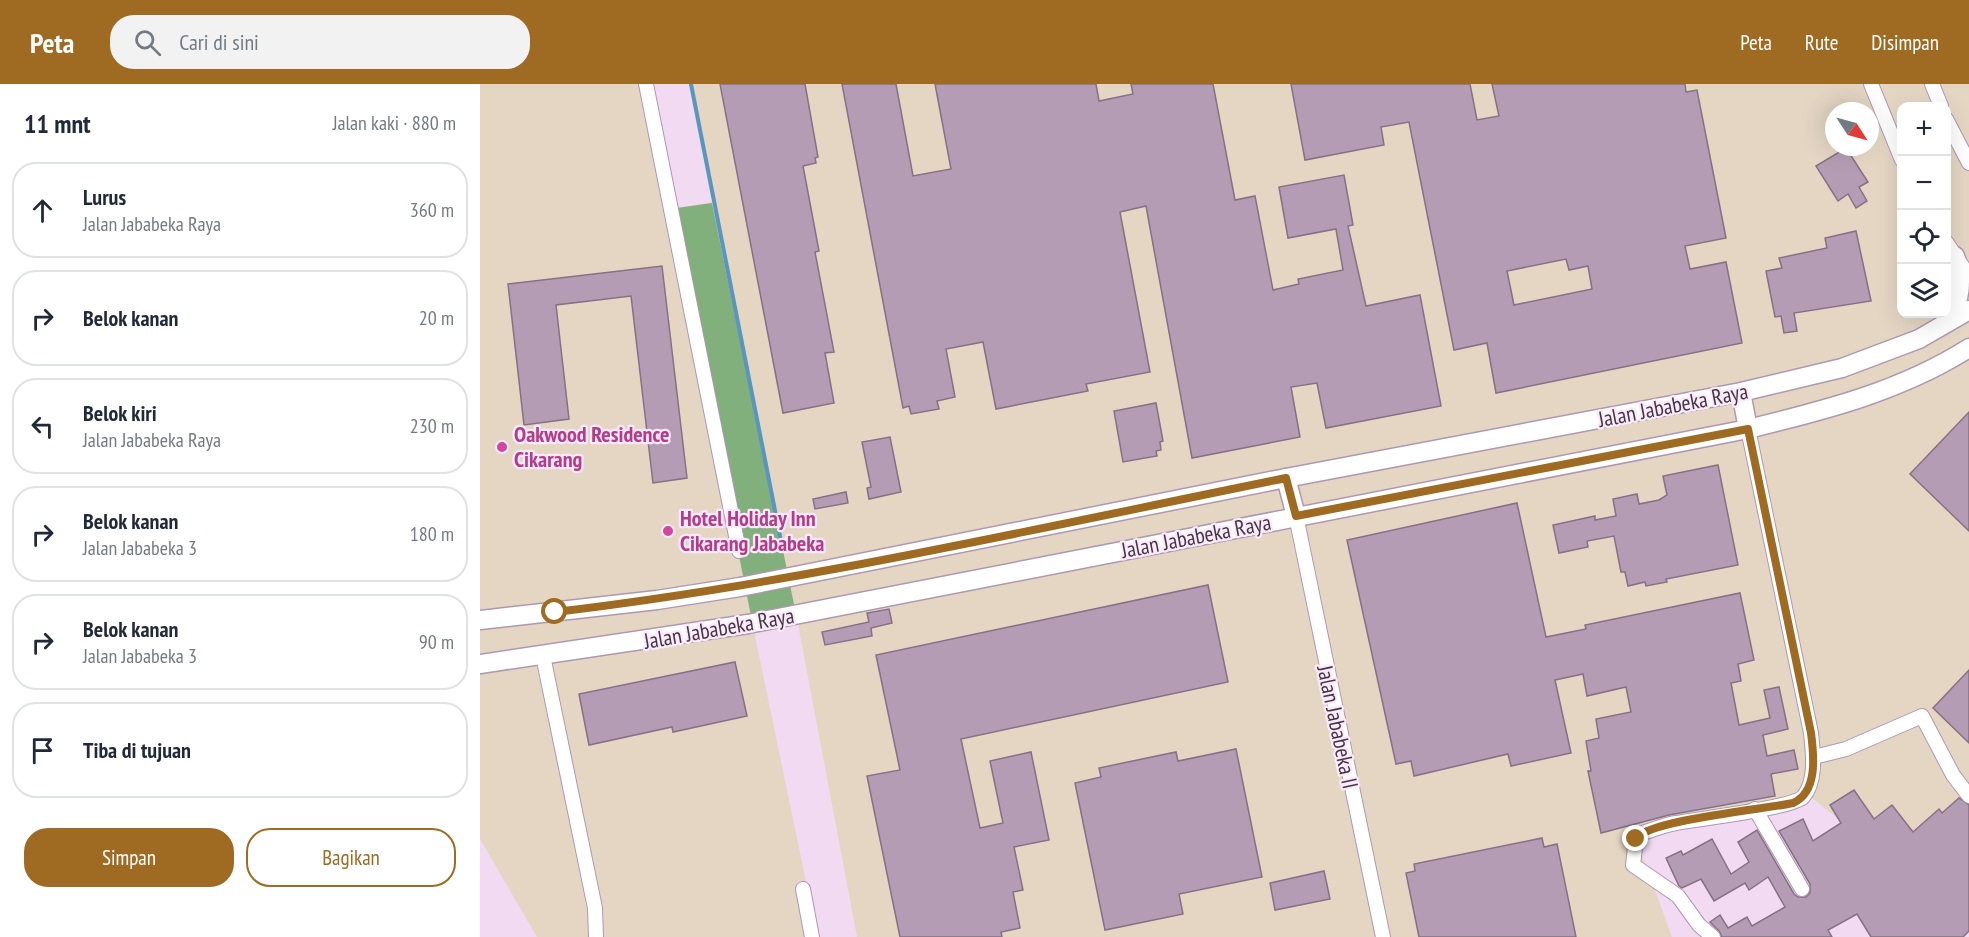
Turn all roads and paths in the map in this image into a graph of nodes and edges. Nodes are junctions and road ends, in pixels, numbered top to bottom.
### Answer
1 (646, 84) edge
2 (1871, 84) edge
3 (1932, 84) edge
4 (1939, 102) edge
5 (1951, 127) edge
6 (1900, 156) edge
7 (1969, 163) edge
8 (1951, 249) edge
9 (1969, 276) edge
10 (1969, 310) edge
11 (1943, 326) junction
12 (1969, 348) edge
13 (1741, 392) junction
14 (1748, 429) junction
15 (1286, 478) junction
16 (1296, 516) junction
17 (739, 551) dead end
18 (480, 620) edge
19 (543, 656) junction
20 (480, 664) edge
21 (1814, 757) junction
22 (1969, 796) edge
23 (1755, 809) junction
24 (803, 889) dead end
25 (1802, 889) dead end
26 (596, 937) edge
27 (812, 937) edge
28 (1383, 937) edge
29 (1713, 937) edge

1 - 17 street
2 - 6 street
3 - 4 street
5 - 7 street
8 - 9 street
8 - 11 main road
10 - 11 main road, Jalan Jababeka Raya
11 - 13 main road, Jalan Jababeka Raya
12 - 14 main road, Jalan Jababeka Raya
13 - 14 main road
13 - 15 main road, Jalan Jababeka Raya
14 - 16 main road, Jalan Jababeka Raya
14 - 21 street
15 - 16 main road
15 - 18 main road, Jalan Jababeka Raya
16 - 19 main road, Jalan Jababeka Raya
16 - 28 street, Jalan Jababeka II
19 - 20 main road, Jalan Jababeka Raya
19 - 26 street
21 - 22 street
21 - 23 street
23 - 25 street
23 - 29 street
24 - 27 street

